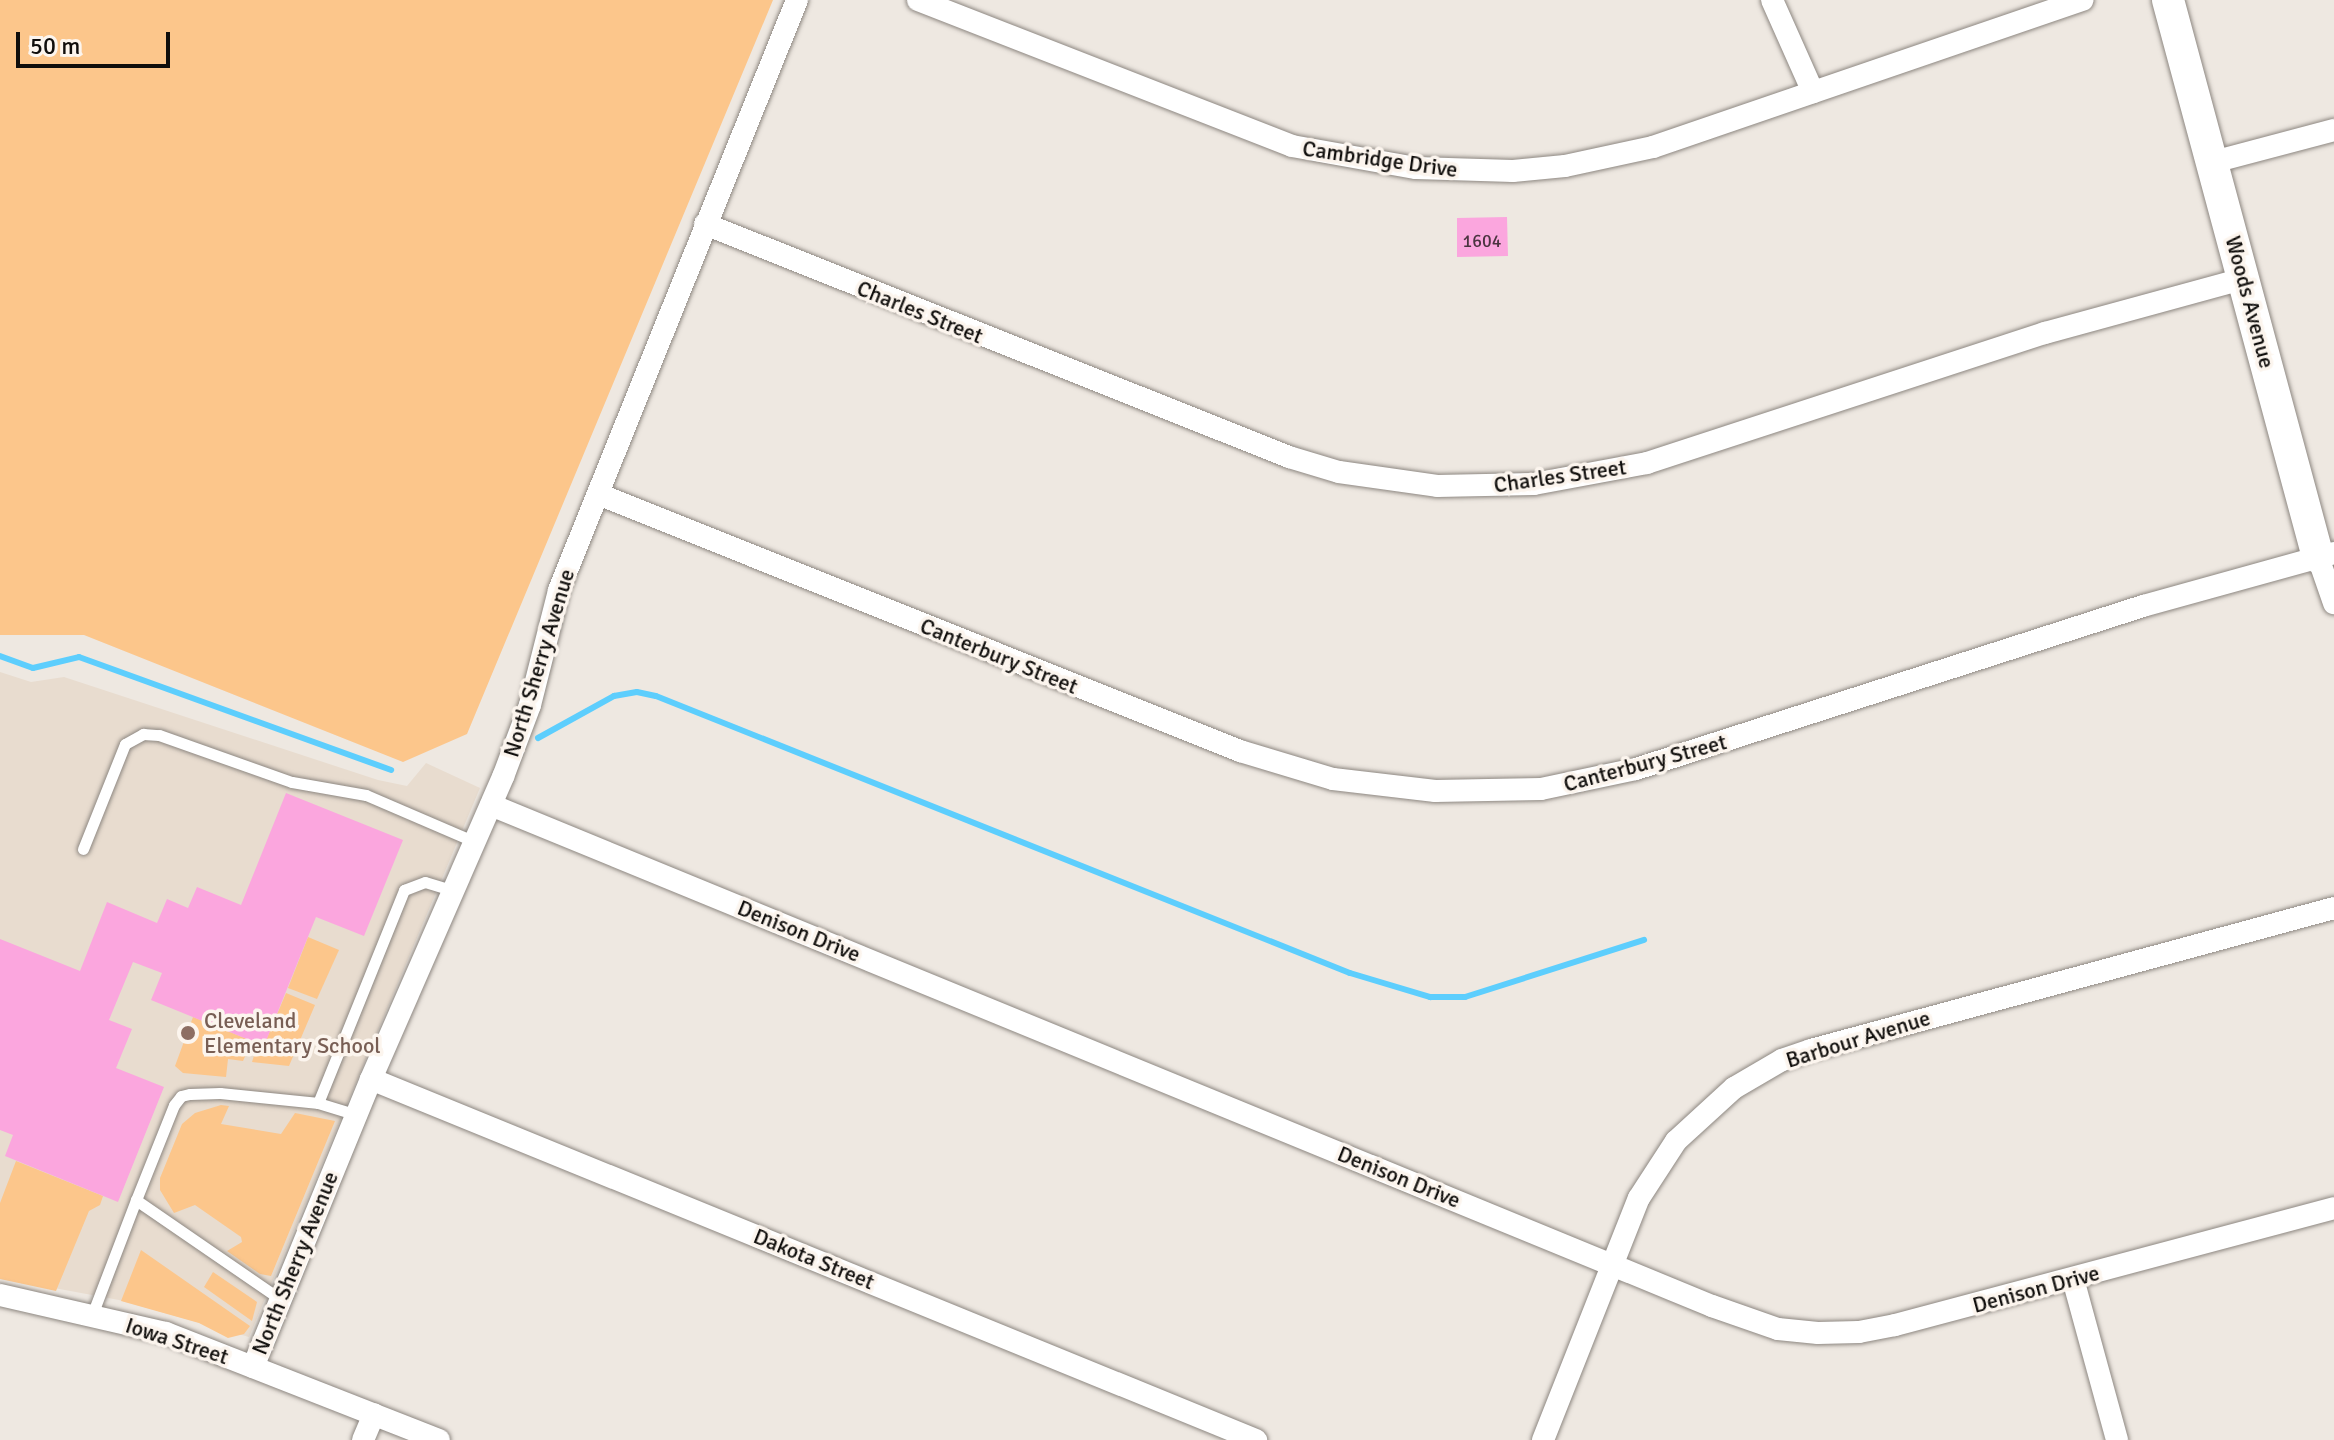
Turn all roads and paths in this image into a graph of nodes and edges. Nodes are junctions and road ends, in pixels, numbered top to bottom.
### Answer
1 (797, 0) edge
2 (918, 0) edge
3 (1772, 0) edge
4 (2083, 0) edge
5 (2168, 0) edge
6 (1813, 92) junction
7 (2334, 130) edge
8 (2213, 162) junction
9 (705, 224) junction
10 (2243, 279) junction
11 (598, 494) junction
12 (2326, 555) edge
13 (2334, 603) edge
14 (491, 805) junction
15 (475, 842) junction
16 (83, 849) dead end
17 (454, 891) junction
18 (2334, 908) edge
19 (371, 1079) junction
20 (318, 1103) junction
21 (357, 1115) junction
22 (136, 1200) junction
23 (2334, 1208) edge
24 (1613, 1264) junction
25 (2073, 1279) junction
26 (0, 1295) edge
27 (280, 1299) junction
28 (92, 1315) junction
29 (253, 1367) junction
30 (374, 1414) junction
31 (363, 1440) edge
32 (439, 1440) edge
33 (1256, 1440) edge
34 (1543, 1440) edge
35 (2117, 1440) edge

1 - 9 street, North Sherry Avenue
2 - 6 street, Cambridge Drive
3 - 6 street
4 - 6 street, Cambridge Drive
5 - 8 street, Woods Avenue
7 - 8 street
8 - 10 street, Woods Avenue
9 - 10 street, Charles Street
9 - 11 street, North Sherry Avenue
10 - 12 street, Woods Avenue
11 - 12 street, Canterbury Street
11 - 14 street, North Sherry Avenue
12 - 13 street, Woods Avenue
14 - 15 street, North Sherry Avenue
14 - 24 street, Denison Drive
15 - 16 lane
15 - 17 street, North Sherry Avenue
17 - 19 street, North Sherry Avenue
17 - 20 lane
18 - 24 street, Barbour Avenue
19 - 21 street, North Sherry Avenue
19 - 33 street, Dakota Street
20 - 21 lane
20 - 22 lane
21 - 27 street, North Sherry Avenue
22 - 27 lane
22 - 28 lane
23 - 25 street, Denison Drive
24 - 25 street, Denison Drive
24 - 34 street, Barbour Avenue
25 - 35 street
26 - 28 street, Iowa Street
27 - 29 street, North Sherry Avenue
28 - 29 street, Iowa Street
29 - 30 street, Iowa Street
30 - 31 street
30 - 32 street, Iowa Street

